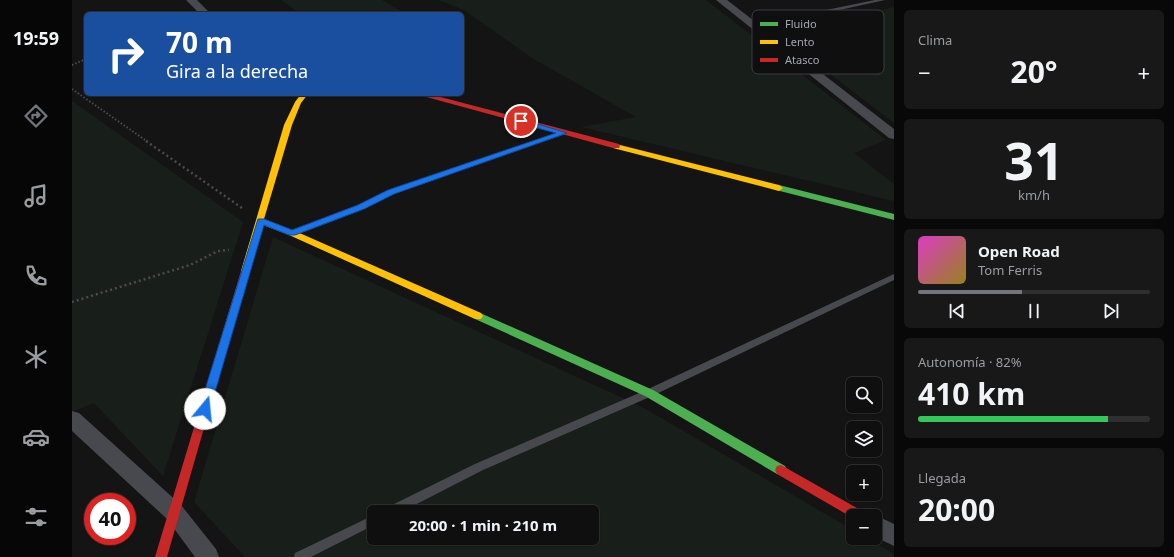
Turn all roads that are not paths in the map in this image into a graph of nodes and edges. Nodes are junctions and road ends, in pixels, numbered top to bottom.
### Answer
1 (191, 0) edge
2 (721, 0) edge
3 (882, 0) edge
4 (834, 10) edge
5 (204, 12) edge
6 (752, 22) edge
7 (817, 74) edge
8 (303, 96) edge
9 (427, 96) edge
10 (564, 133) junction
11 (894, 135) edge
12 (894, 217) edge
13 (261, 221) junction
14 (292, 233) junction
15 (894, 277) edge
16 (649, 393) junction
17 (72, 419) edge
18 (404, 505) edge
19 (848, 509) edge
20 (174, 512) junction
21 (367, 523) edge
22 (882, 529) edge
23 (894, 536) edge
24 (161, 557) edge
25 (208, 557) edge
26 (299, 557) edge

1 - 5 street
2 - 6 street
3 - 4 lane
7 - 11 street
8 - 13 street
9 - 10 street
10 - 12 street
10 - 14 lane
13 - 14 street
13 - 20 street
14 - 16 street
15 - 16 lane
16 - 18 lane
16 - 19 street
17 - 20 street
20 - 24 street
20 - 25 street
21 - 26 lane
22 - 23 street

